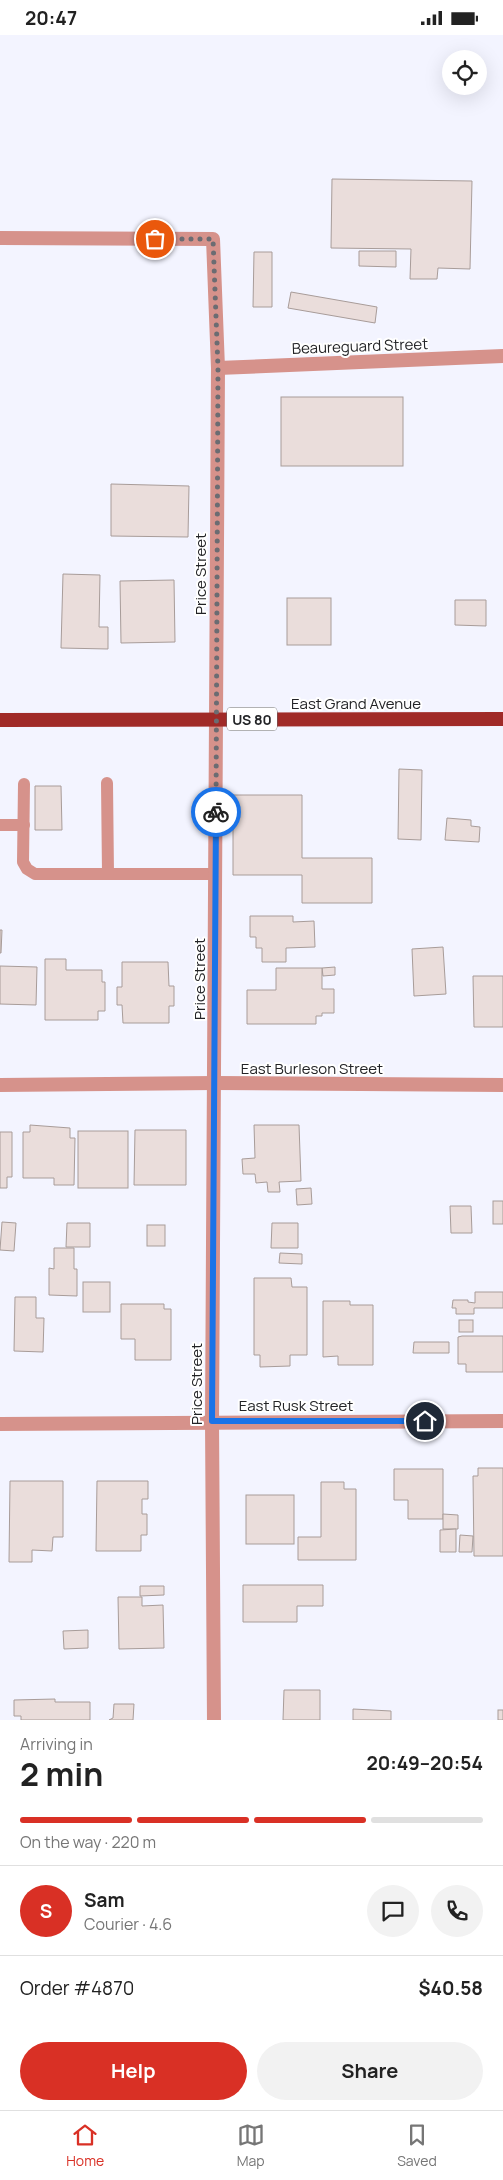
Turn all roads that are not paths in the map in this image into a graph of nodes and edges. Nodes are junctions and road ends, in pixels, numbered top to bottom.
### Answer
1 (0, 238) edge
2 (503, 357) edge
3 (218, 368) junction
4 (0, 719) edge
5 (215, 719) junction
6 (503, 719) edge
7 (107, 783) dead end
8 (24, 784) dead end
9 (0, 825) edge
10 (24, 825) junction
11 (108, 874) junction
12 (216, 874) junction
13 (215, 1083) junction
14 (0, 1085) edge
15 (503, 1085) edge
16 (212, 1421) junction
17 (503, 1421) edge
18 (0, 1424) edge
19 (214, 1720) edge

1 - 3 street, Price Street
2 - 3 street, Beaureguard Street
3 - 5 street, Price Street
4 - 5 highway, East Grand Avenue / US 80
5 - 6 highway, East Grand Avenue / US 80
5 - 12 street, Price Street
7 - 11 lane
8 - 10 lane
9 - 10 lane
10 - 11 lane
11 - 12 lane
12 - 13 street, Price Street
13 - 14 street, East Burleson Street
13 - 15 street, East Burleson Street
13 - 16 street, Price Street
16 - 17 street, East Rusk Street
16 - 18 street, East Rusk Street
16 - 19 street, Price Street

